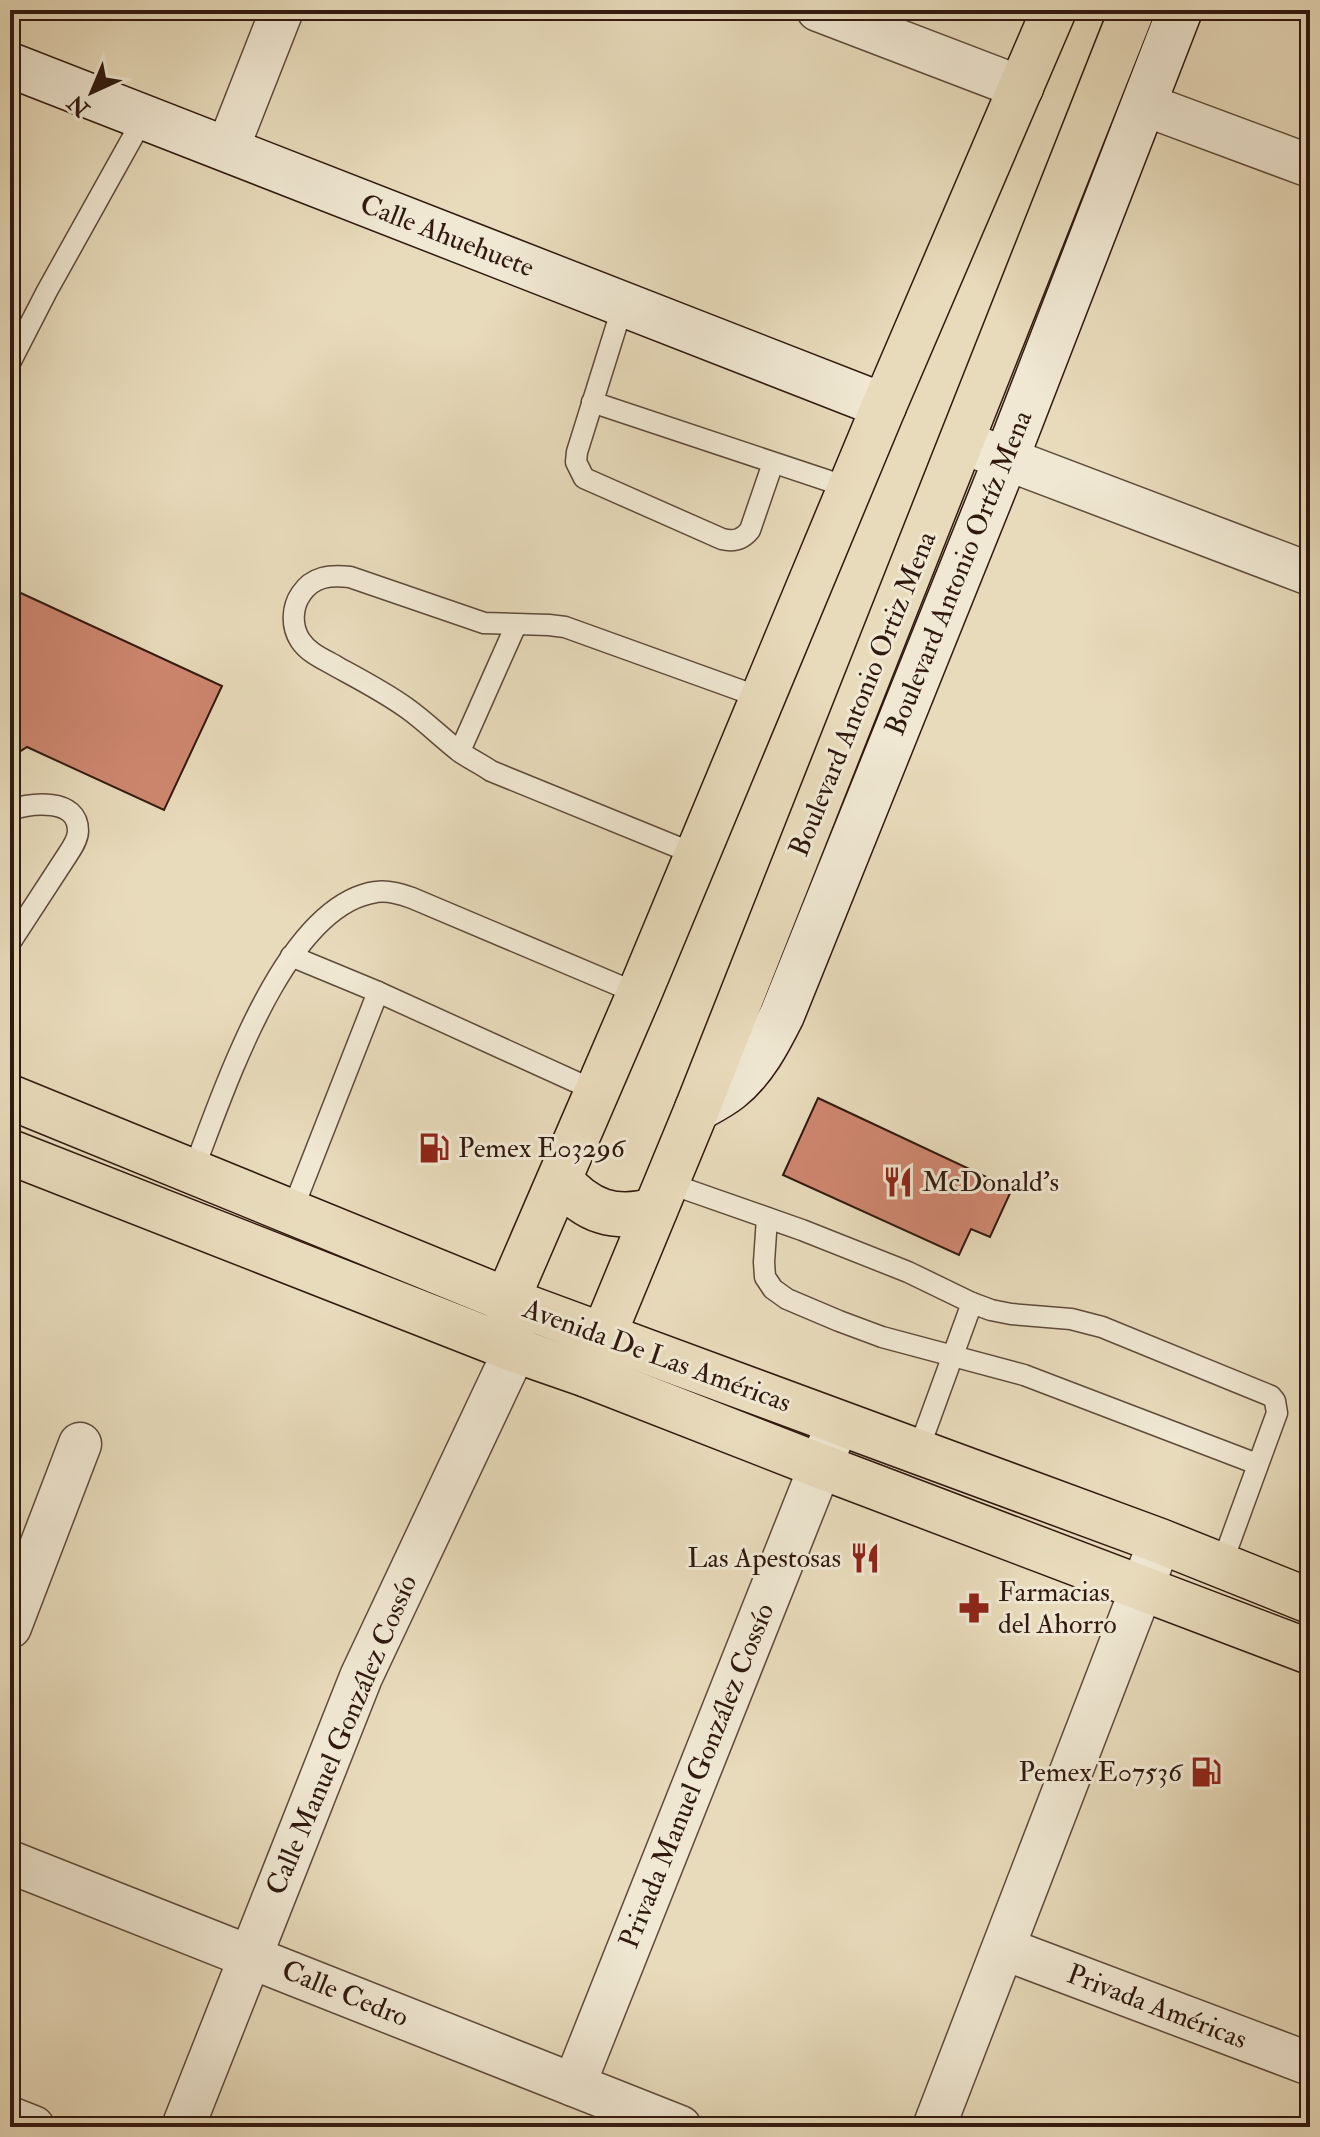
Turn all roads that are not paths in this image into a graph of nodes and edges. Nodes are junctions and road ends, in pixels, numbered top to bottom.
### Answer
1 (282, 10) edge
2 (818, 10) edge
3 (1132, 10) edge
4 (1180, 10) edge
5 (1040, 22) edge
6 (10, 65) edge
7 (1022, 88) junction
8 (1143, 104) junction
9 (144, 117) junction
10 (227, 150) junction
11 (1310, 166) edge
12 (623, 305) junction
13 (10, 363) edge
14 (592, 402) junction
15 (884, 406) junction
16 (962, 442) junction
17 (1006, 459) junction
18 (773, 463) junction
19 (850, 488) junction
20 (1310, 574) edge
21 (516, 625) junction
22 (762, 698) junction
23 (460, 751) junction
24 (10, 810) edge
25 (697, 855) junction
26 (10, 943) edge
27 (291, 956) junction
28 (378, 992) junction
29 (639, 994) junction
30 (598, 1092) junction
31 (10, 1097) edge
32 (697, 1109) junction
33 (10, 1152) edge
34 (193, 1171) junction
35 (560, 1180) junction
36 (662, 1196) junction
37 (292, 1211) junction
38 (767, 1218) junction
39 (507, 1300) junction
40 (972, 1303) junction
41 (515, 1350) junction
42 (952, 1354) junction
43 (595, 1356) junction
44 (837, 1422) junction
45 (80, 1444) dead end
46 (918, 1451) junction
47 (1257, 1464) junction
48 (820, 1466) junction
49 (1160, 1541) junction
50 (1221, 1566) junction
51 (1143, 1589) junction
52 (1310, 1601) edge
53 (10, 1627) edge
54 (1310, 1652) edge
55 (10, 1862) edge
56 (1005, 1949) junction
57 (250, 1956) junction
58 (1310, 2064) edge
59 (574, 2085) junction
60 (10, 2118) edge
61 (33, 2127) edge
62 (183, 2127) edge
63 (680, 2127) edge
64 (934, 2127) edge

1 - 10 street
2 - 7 street
3 - 16 main road, Boulevard Antonio Ortiz Mena
4 - 8 street, Boulevard Antonio Ortíz Mena
5 - 7 main road
6 - 9 street, Calle Ahuehuete
7 - 15 main road
8 - 11 street
8 - 17 street, Boulevard Antonio Ortíz Mena
9 - 10 street, Calle Ahuehuete
9 - 13 lane
10 - 12 street, Calle Ahuehuete
12 - 14 lane
12 - 15 street, Calle Ahuehuete
14 - 18 lane
14 - 18 lane
15 - 19 main road
16 - 17 street
16 - 32 main road, Boulevard Antonio Ortiz Mena
17 - 20 street
17 - 32 street, Boulevard Antonio Ortíz Mena
18 - 19 lane
19 - 22 main road
21 - 22 lane
21 - 23 lane
21 - 23 lane
22 - 25 main road
23 - 25 lane
24 - 26 lane
25 - 29 main road
27 - 28 lane
27 - 29 lane
27 - 34 lane
28 - 30 lane
28 - 37 lane
29 - 30 main road
30 - 35 main road
31 - 34 main road, Avenida De Las Américas
32 - 36 main road, Boulevard Antonio Ortiz Mena
33 - 41 main road, Avenida De Las Américas
34 - 37 main road, Avenida De Las Américas
35 - 36 main road
35 - 39 main road
36 - 38 lane
36 - 43 main road, Boulevard Antonio Ortiz Mena
37 - 39 main road, Avenida De Las Américas
38 - 40 lane
38 - 42 lane
39 - 41 main road
39 - 43 main road, Avenida De Las Américas
40 - 42 lane
40 - 47 lane
41 - 43 main road, Avenida De Las Américas
41 - 57 street, Calle Manuel González Cossío
42 - 46 lane
42 - 47 lane
43 - 44 main road, Avenida De Las Américas
43 - 48 main road, Avenida De Las Américas
44 - 46 main road, Avenida De Las Américas
44 - 48 street, Privada Manuel González Cossío
45 - 53 street
46 - 49 main road, Avenida De Las Américas
47 - 50 lane
48 - 51 main road, Avenida De Las Américas
48 - 59 street, Privada Manuel González Cossío
49 - 50 main road, Avenida De Las Américas
49 - 51 street
50 - 52 main road, Avenida De Las Américas
51 - 54 main road, Avenida De Las Américas
51 - 56 street
55 - 57 street, Calle Cedro
56 - 58 street, Privada Américas
56 - 64 street
57 - 59 street, Calle Cedro
57 - 62 street, Calle Manuel González Cossío
59 - 63 street, Calle Cedro
60 - 61 street

